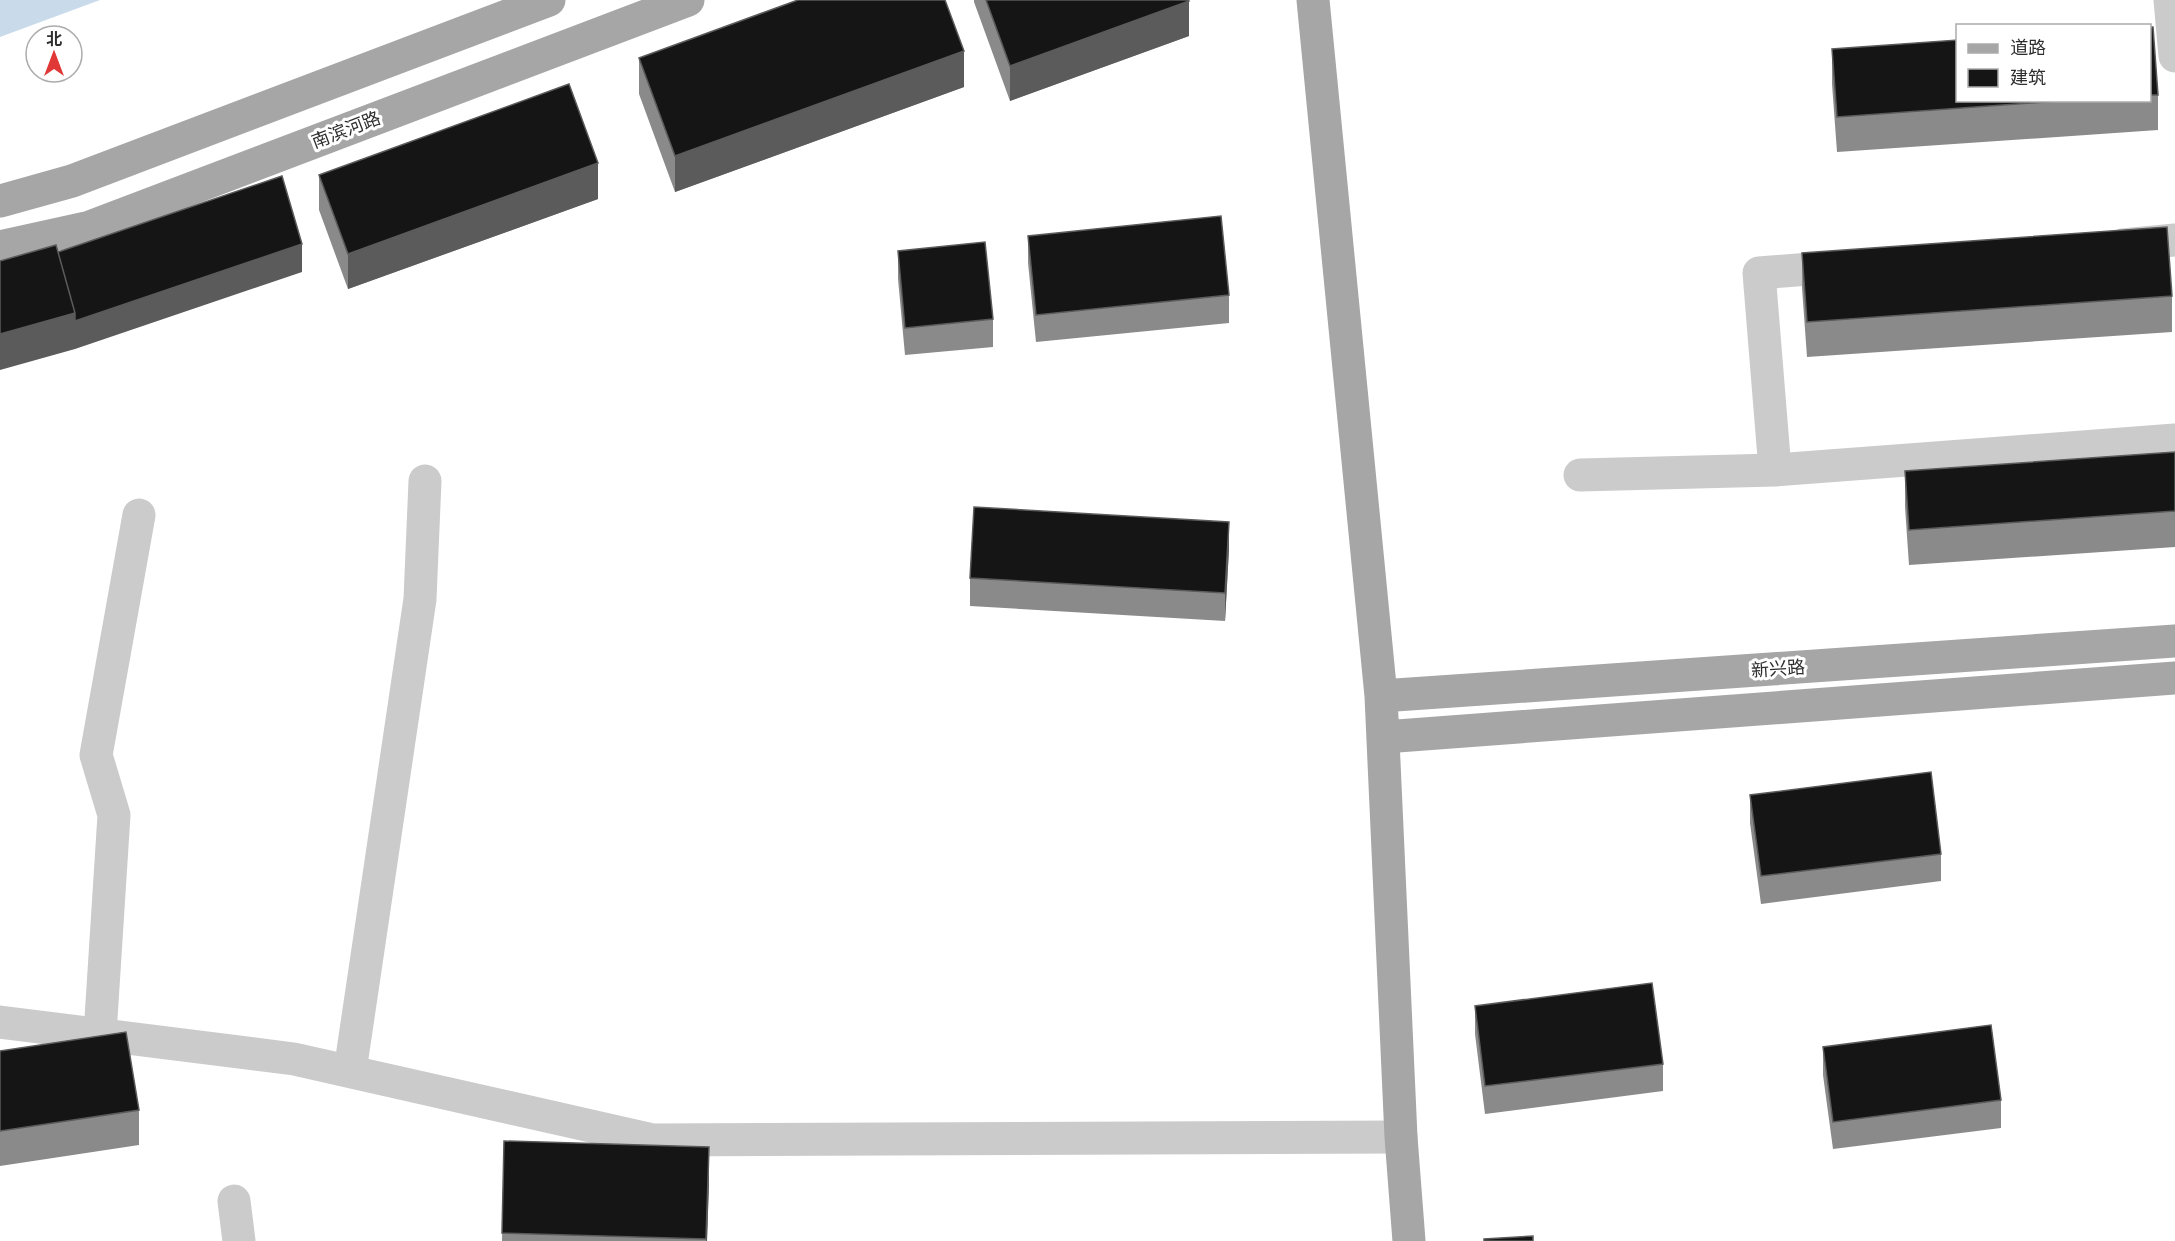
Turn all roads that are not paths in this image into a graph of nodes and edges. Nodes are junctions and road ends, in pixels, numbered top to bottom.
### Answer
1 (549, 0) edge
2 (688, 0) edge
3 (1313, 0) edge
4 (2170, 0) edge
5 (2175, 56) edge
6 (0, 201) edge
7 (2175, 240) edge
8 (0, 247) edge
9 (2092, 247) edge
10 (1878, 264) edge
11 (2175, 440) edge
12 (1775, 470) junction
13 (1580, 475) dead end
14 (424, 481) dead end
15 (139, 515) dead end
16 (2175, 641) edge
17 (2175, 678) edge
18 (1381, 696) junction
19 (1384, 737) junction
20 (0, 1022) edge
21 (100, 1035) junction
22 (350, 1071) junction
23 (1401, 1137) junction
24 (234, 1201) dead end
25 (239, 1241) edge
26 (1409, 1241) edge

1 - 6 main road
2 - 8 main road, 南滨河路
3 - 18 main road
4 - 5 street
7 - 9 street
10 - 12 street
11 - 12 street
12 - 13 street
14 - 22 street
15 - 21 street
16 - 18 main road, 新兴路
17 - 19 main road
18 - 19 main road
19 - 23 main road
20 - 21 street
21 - 22 street
22 - 23 street
23 - 26 main road
24 - 25 street

